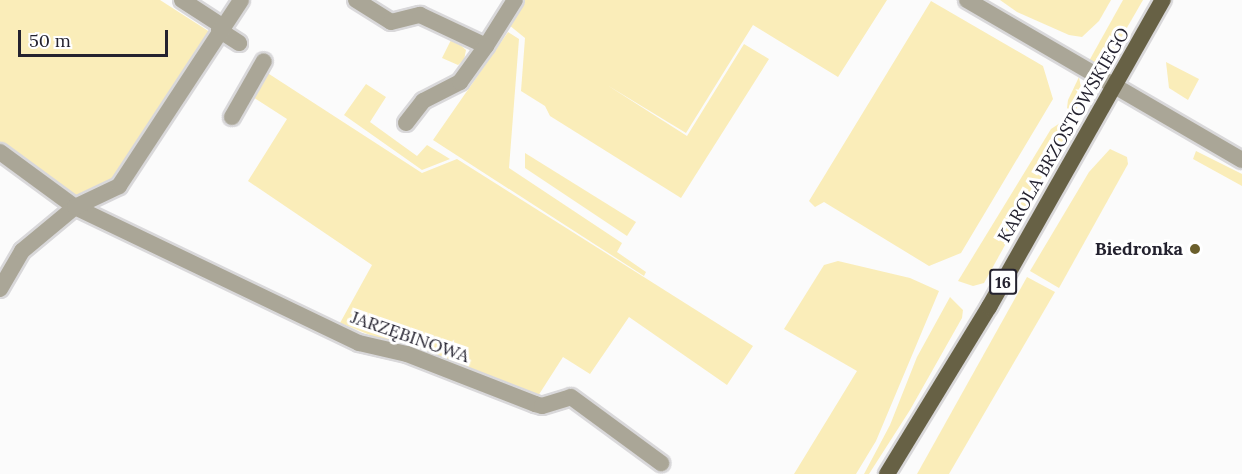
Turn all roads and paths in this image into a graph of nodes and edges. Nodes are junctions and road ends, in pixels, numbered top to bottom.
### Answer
1 (182, 0) edge
2 (241, 0) edge
3 (356, 0) edge
4 (515, 0) edge
5 (967, 0) edge
6 (1163, 0) edge
7 (221, 28) junction
8 (239, 43) dead end
9 (486, 46) junction
10 (264, 61) dead end
11 (1113, 86) junction
12 (232, 117) dead end
13 (406, 123) dead end
14 (0, 152) edge
15 (1242, 160) edge
16 (75, 207) junction
17 (0, 289) edge
18 (661, 463) dead end
19 (887, 474) edge

1 - 7 street
2 - 7 street
3 - 9 street
4 - 9 street
5 - 11 street
6 - 11 main road, KAROLA BRZOSTOWSKIEGO / 16
7 - 8 street
7 - 16 street
9 - 13 street
10 - 12 street
11 - 15 street
11 - 19 main road, KAROLA BRZOSTOWSKIEGO / 16
14 - 16 street
16 - 17 street
16 - 18 street, JARZĘBINOWA

